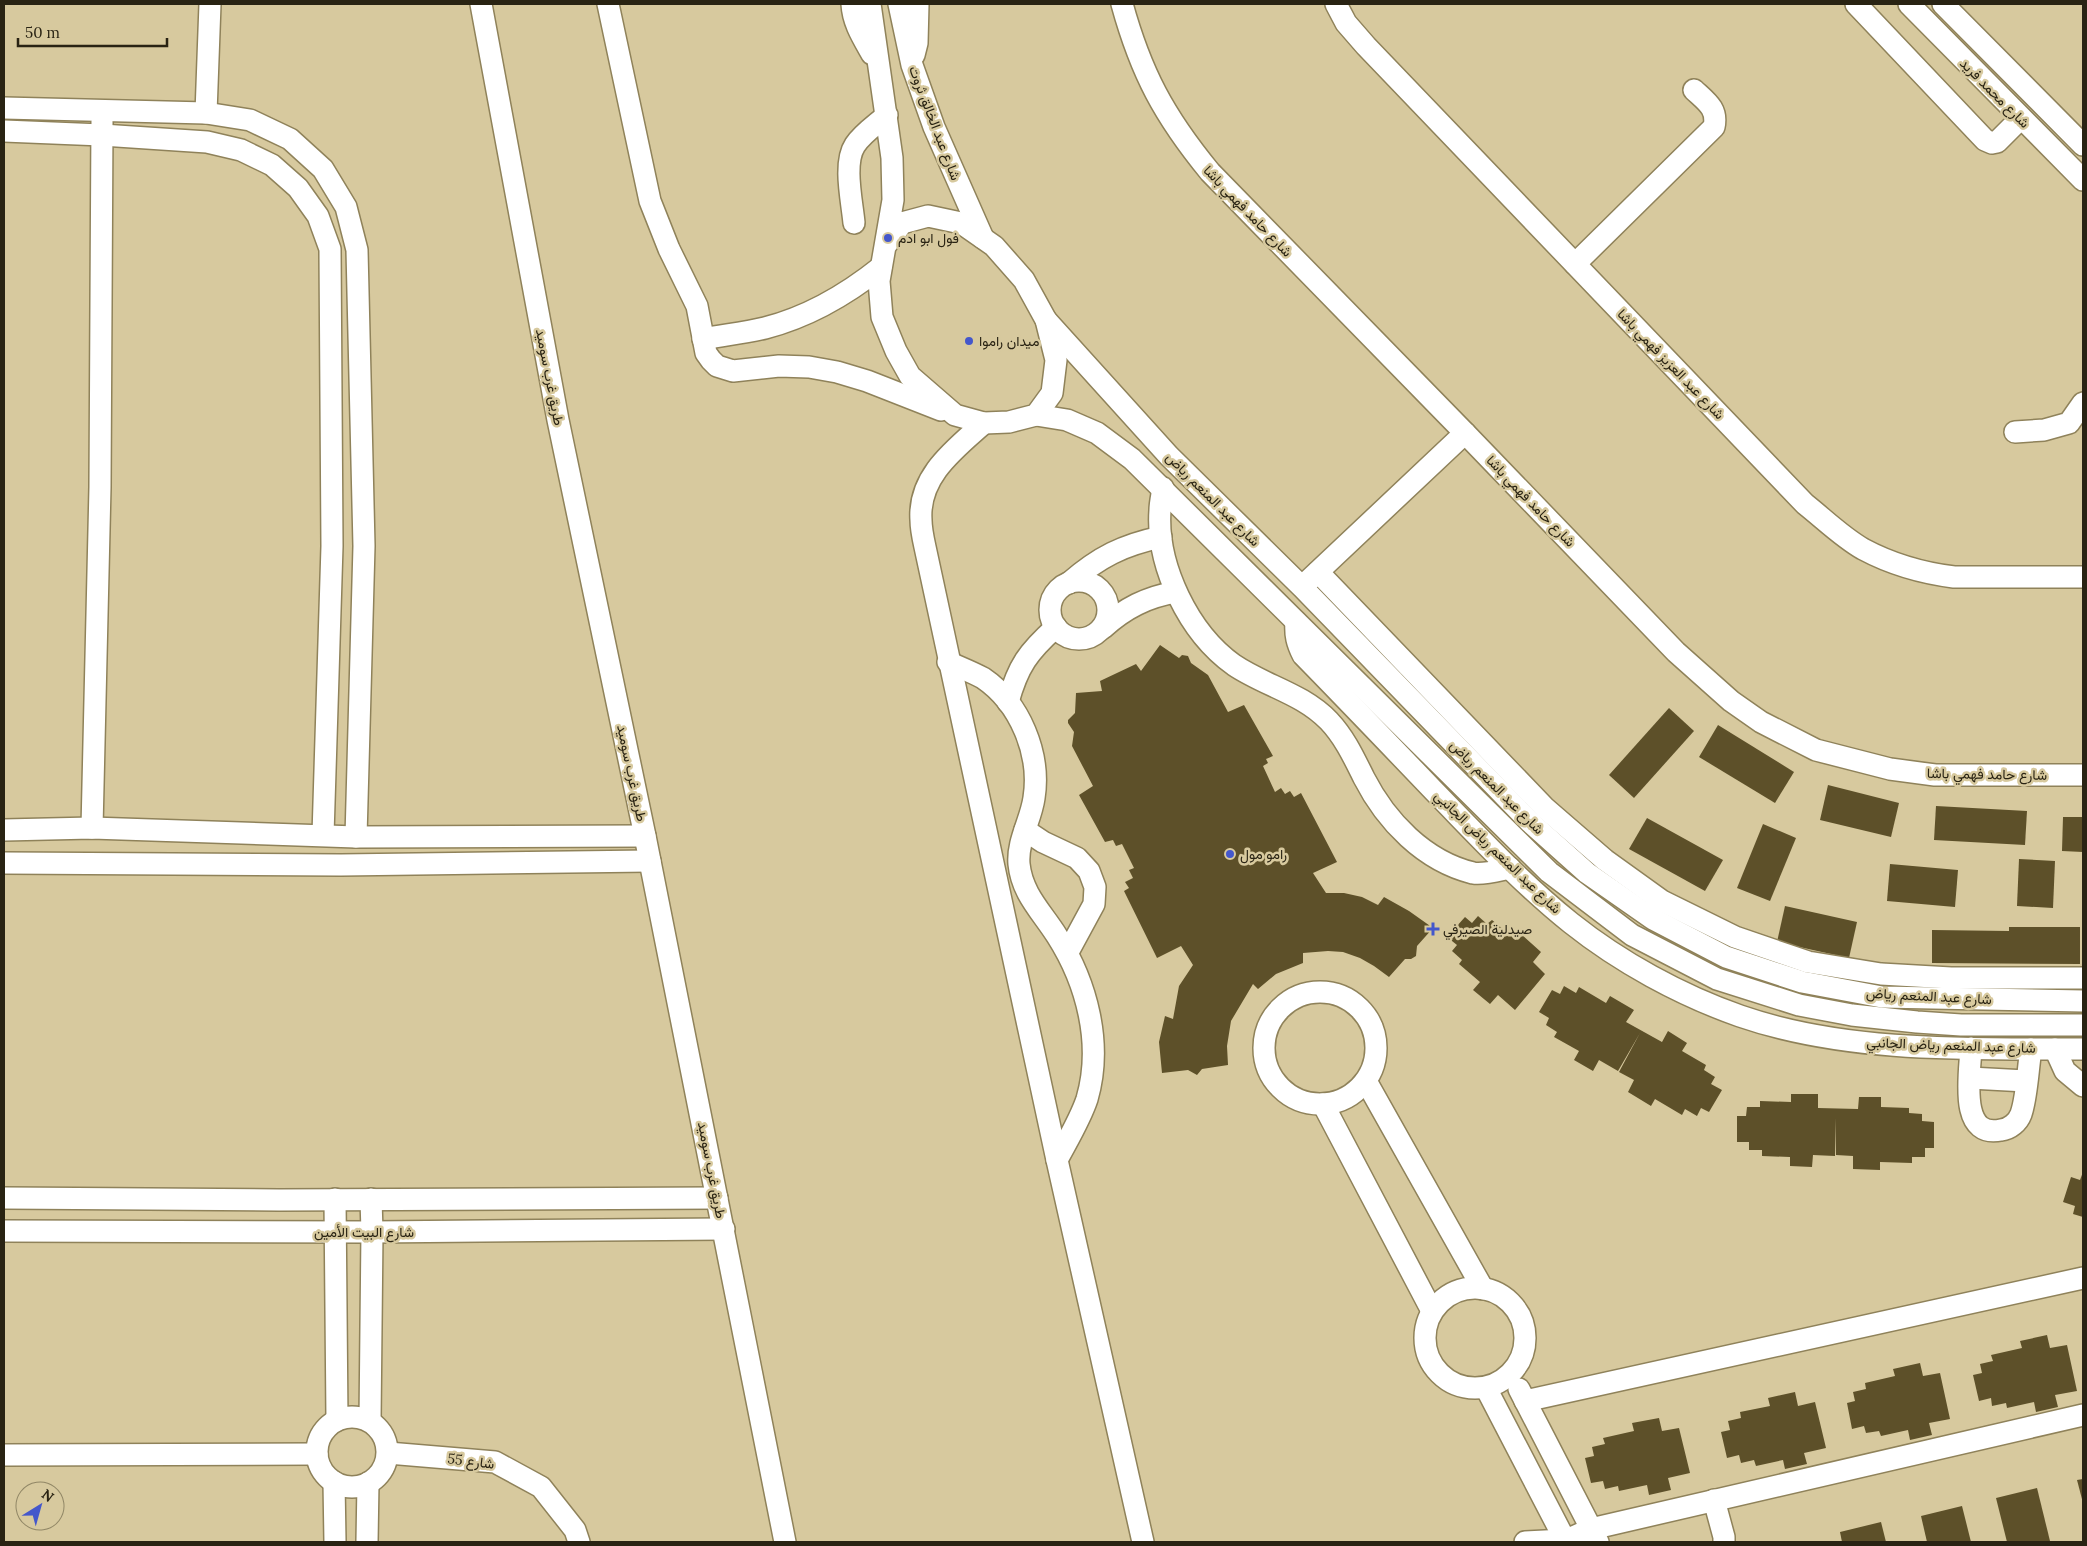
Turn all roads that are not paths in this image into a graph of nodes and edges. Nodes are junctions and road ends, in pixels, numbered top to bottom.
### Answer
1 (210, 4) edge
2 (481, 4) edge
3 (608, 4) edge
4 (852, 4) edge
5 (870, 4) edge
6 (898, 4) edge
7 (918, 4) edge
8 (1122, 4) edge
9 (1336, 4) edge
10 (1856, 4) edge
11 (1909, 4) edge
12 (1943, 4) edge
13 (912, 65) junction
14 (880, 72) junction
15 (1694, 90) dead end
16 (4, 108) edge
17 (102, 110) junction
18 (206, 112) junction
19 (887, 115) junction
20 (2021, 118) junction
21 (4, 131) edge
22 (102, 135) junction
23 (2083, 145) edge
24 (2083, 180) edge
25 (854, 223) dead end
26 (983, 238) junction
27 (886, 246) junction
28 (1575, 264) junction
29 (881, 266) junction
30 (1046, 320) junction
31 (703, 339) junction
32 (2083, 404) edge
33 (1036, 415) junction
34 (955, 416) junction
35 (984, 423) junction
36 (2015, 432) dead end
37 (1465, 433) junction
38 (1163, 488) junction
39 (1161, 537) junction
40 (332, 546) junction
41 (364, 546) junction
42 (1318, 572) junction
43 (2083, 577) edge
44 (1069, 583) junction
45 (1302, 587) junction
46 (1176, 592) junction
47 (1289, 614) junction
48 (1056, 626) junction
49 (1103, 628) junction
50 (948, 662) junction
51 (1374, 697) junction
52 (1008, 702) junction
53 (1360, 714) junction
54 (2083, 775) edge
55 (1537, 815) junction
56 (92, 828) junction
57 (4, 830) edge
58 (1025, 830) junction
59 (340, 836) junction
60 (645, 836) junction
61 (650, 861) junction
62 (4, 863) edge
63 (1019, 864) junction
64 (341, 865) junction
65 (992, 866) junction
66 (1510, 868) junction
67 (1068, 952) junction
68 (2083, 978) edge
69 (2083, 1001) edge
70 (2083, 1025) edge
71 (1970, 1048) junction
72 (2031, 1049) junction
73 (2055, 1049) junction
74 (2083, 1049) edge
75 (1970, 1078) junction
76 (1366, 1081) junction
77 (2026, 1081) junction
78 (2083, 1086) edge
79 (1323, 1104) junction
80 (1056, 1160) junction
81 (4, 1198) edge
82 (717, 1198) junction
83 (335, 1199) junction
84 (371, 1199) junction
85 (724, 1229) junction
86 (4, 1232) edge
87 (334, 1232) junction
88 (372, 1232) junction
89 (2083, 1278) edge
90 (1483, 1289) junction
91 (1432, 1311) junction
92 (1511, 1373) junction
93 (1486, 1388) junction
94 (1526, 1401) junction
95 (2083, 1415) edge
96 (337, 1420) junction
97 (370, 1421) junction
98 (388, 1453) junction
99 (317, 1454) junction
100 (4, 1455) edge
101 (334, 1482) junction
102 (368, 1483) junction
103 (1714, 1500) junction
104 (1595, 1536) edge
105 (335, 1542) edge
106 (367, 1542) edge
107 (580, 1542) edge
108 (786, 1542) edge
109 (1142, 1542) edge
110 (1524, 1542) edge
111 (1564, 1542) edge
112 (1724, 1542) edge

1 - 18 street
2 - 60 street, طريق غرب سوميد
3 - 31 street
4 - 14 street
5 - 14 street
6 - 13 street, شارع عبد الخالق ثروت
7 - 13 street
8 - 37 street, شارع حامد فهمي باشا
9 - 28 street, شارع عبد العزيز فهمي باشا
10 - 20 street
11 - 20 street, شارع محمد فريد
12 - 23 street, شارع محمد فريد
13 - 26 street, شارع عبد الخالق ثروت
14 - 19 street
15 - 28 street
16 - 17 street
17 - 18 street
17 - 22 street
18 - 41 street
19 - 25 street
19 - 27 street
20 - 24 street, شارع محمد فريد
21 - 22 street
22 - 40 street
22 - 56 street
26 - 27 street
26 - 30 street
27 - 29 street
28 - 43 street, شارع عبد العزيز فهمي باشا
29 - 31 street
29 - 34 street
30 - 33 street
30 - 45 street, شارع عبد المنعم رياض
31 - 34 street
32 - 36 street
33 - 35 street
33 - 38 street, شارع عبد المنعم رياض
34 - 35 street
35 - 50 street
37 - 42 street
37 - 54 street, شارع حامد فهمي باشا
38 - 39 street
38 - 47 street, شارع عبد المنعم رياض
39 - 44 street
39 - 46 street
40 - 41 street
40 - 59 street
41 - 59 street
42 - 45 street
42 - 55 street
44 - 48 street
44 - 49 street
45 - 47 street
45 - 55 street, شارع عبد المنعم رياض
46 - 49 street
46 - 66 street
47 - 51 street, شارع عبد المنعم رياض
47 - 53 street, شارع عبد المنعم رياض الجانبي
48 - 49 street
48 - 52 street
50 - 52 street
50 - 65 street
51 - 53 street
51 - 70 street, شارع عبد المنعم رياض
52 - 58 street
53 - 66 street, شارع عبد المنعم رياض الجانبي
55 - 68 street
55 - 69 street, شارع عبد المنعم رياض
56 - 57 street
56 - 59 street
58 - 63 street
58 - 67 street
59 - 60 street
59 - 64 street
60 - 61 street, طريق غرب سوميد
61 - 64 street
61 - 82 street, طريق غرب سوميد
62 - 64 street
63 - 65 street
63 - 67 street
65 - 80 street
66 - 71 street, شارع عبد المنعم رياض الجانبي
67 - 80 street
71 - 72 street, شارع عبد المنعم رياض الجانبي
71 - 75 street
72 - 73 street, شارع عبد المنعم رياض الجانبي
72 - 77 street
73 - 74 street, شارع عبد المنعم رياض الجانبي
73 - 78 street
75 - 77 street
75 - 77 street
76 - 79 street
76 - 79 street
76 - 90 street
79 - 91 street
80 - 109 street
81 - 83 street
82 - 84 street
82 - 85 street, طريق غرب سوميد
83 - 84 street
83 - 87 street
84 - 88 street
85 - 88 street, شارع البيت الأمين
85 - 108 street, طريق غرب سوميد
86 - 87 street, شارع البيت الأمين
87 - 88 street, شارع البيت الأمين
87 - 96 street
88 - 97 street
89 - 94 street
90 - 91 street
90 - 92 street
91 - 93 street
92 - 93 street
92 - 94 street
93 - 111 street
94 - 104 street
95 - 103 street
96 - 97 street
96 - 99 street
97 - 98 street
98 - 102 street
98 - 107 street, شارع 55
99 - 100 street
99 - 101 street
101 - 102 street
101 - 105 street
102 - 106 street
103 - 104 street
103 - 112 street
104 - 111 street
110 - 111 street

